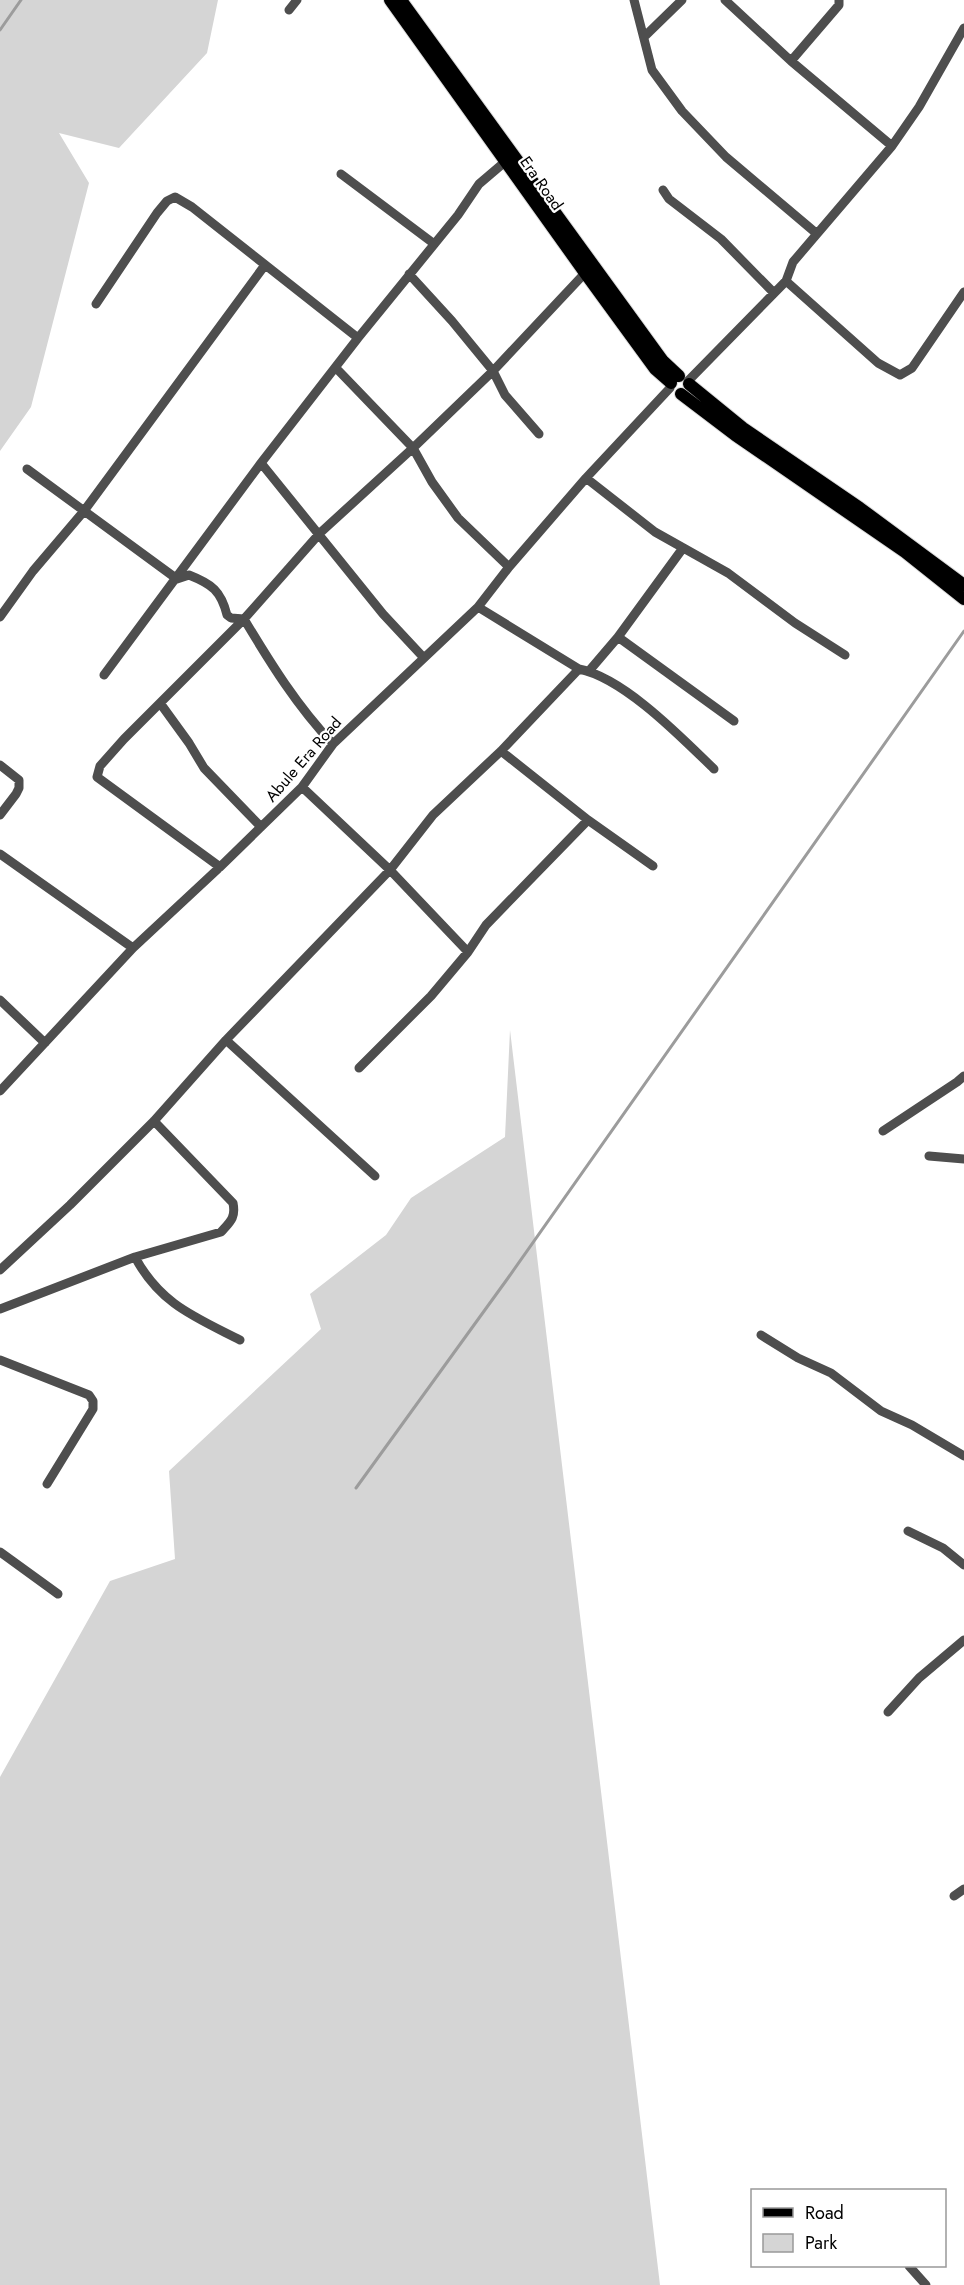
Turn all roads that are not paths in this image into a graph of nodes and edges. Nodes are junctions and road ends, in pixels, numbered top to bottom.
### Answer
1 (297, 0) edge
2 (390, 0) edge
3 (401, 0) edge
4 (634, 0) edge
5 (682, 0) edge
6 (725, 0) edge
7 (839, 0) edge
8 (290, 10) dead end
9 (964, 28) edge
10 (644, 37) junction
11 (791, 61) junction
12 (892, 146) junction
13 (506, 160) junction
14 (341, 174) dead end
15 (663, 190) dead end
16 (816, 233) junction
17 (433, 243) junction
18 (265, 266) junction
19 (585, 273) junction
20 (409, 274) junction
21 (786, 281) junction
22 (964, 292) edge
23 (774, 293) junction
24 (96, 304) dead end
25 (358, 338) junction
26 (336, 368) junction
27 (493, 371) junction
28 (680, 384) junction
29 (539, 434) dead end
30 (413, 448) junction
31 (261, 463) junction
32 (27, 469) dead end
33 (586, 478) junction
34 (84, 511) junction
35 (320, 533) junction
36 (683, 548) junction
37 (509, 567) junction
38 (177, 579) junction
39 (963, 594) edge
40 (478, 607) junction
41 (0, 617) edge
42 (244, 619) junction
43 (618, 637) junction
44 (845, 655) dead end
45 (424, 658) junction
46 (584, 670) junction
47 (104, 675) dead end
48 (160, 703) junction
49 (734, 721) dead end
50 (333, 744) junction
51 (501, 751) junction
52 (0, 765) edge
53 (714, 769) dead end
54 (302, 787) junction
55 (0, 815) edge
56 (588, 820) junction
57 (261, 827) junction
58 (0, 854) edge
59 (653, 866) dead end
60 (220, 867) junction
61 (390, 870) junction
62 (133, 948) junction
63 (468, 952) junction
64 (0, 1000) edge
65 (226, 1040) junction
66 (45, 1042) junction
67 (359, 1068) dead end
68 (964, 1076) edge
69 (0, 1090) edge
70 (154, 1121) junction
71 (883, 1131) dead end
72 (929, 1156) dead end
73 (964, 1159) edge
74 (375, 1176) dead end
75 (135, 1257) junction
76 (0, 1270) edge
77 (0, 1309) edge
78 (761, 1335) dead end
79 (240, 1340) dead end
80 (0, 1359) edge
81 (964, 1455) edge
82 (47, 1484) dead end
83 (908, 1531) dead end
84 (0, 1552) edge
85 (964, 1565) edge
86 (58, 1594) dead end
87 (964, 1640) edge
88 (888, 1713) dead end
89 (964, 1889) edge
90 (954, 1896) dead end
91 (911, 2267) edge
92 (926, 2285) edge

1 - 8 street
2 - 13 main road, Era Road
3 - 28 main road
4 - 10 street
5 - 10 street
6 - 11 street
7 - 11 street
9 - 12 street, Abule Era Road
10 - 16 street
11 - 12 street
12 - 16 street, Abule Era Road
13 - 17 street
13 - 19 main road, Era Road
14 - 17 street
15 - 23 street
16 - 21 street, Abule Era Road
17 - 20 street
18 - 24 street
18 - 25 street
18 - 34 street
19 - 27 street
19 - 28 main road, Era Road
20 - 25 street
20 - 27 street
21 - 22 street
21 - 23 street, Abule Era Road
23 - 28 street, Abule Era Road
25 - 26 street
26 - 30 street
26 - 31 street
27 - 29 street
27 - 30 street
28 - 33 street, Abule Era Road
28 - 39 main road
30 - 35 street
30 - 37 street
31 - 35 street
31 - 38 street
32 - 34 street
33 - 36 street
33 - 37 street, Abule Era Road
34 - 38 street
34 - 41 street
35 - 42 street
35 - 45 street
36 - 43 street
36 - 44 street
37 - 40 street, Abule Era Road
38 - 42 street
38 - 47 street
40 - 45 street, Abule Era Road
40 - 46 street
42 - 48 street
42 - 50 street
43 - 46 street
43 - 49 street
45 - 50 street, Abule Era Road
46 - 51 street
46 - 53 street
48 - 57 street
48 - 60 street
50 - 54 street, Abule Era Road
51 - 56 street
51 - 61 street
52 - 55 street
54 - 57 street, Abule Era Road
54 - 61 street
56 - 59 street
56 - 63 street
57 - 60 street, Abule Era Road
58 - 62 street
60 - 62 street, Abule Era Road
61 - 63 street
61 - 65 street
62 - 66 street, Abule Era Road
63 - 67 street
64 - 66 street
65 - 70 street
65 - 74 street
66 - 69 street, Abule Era Road
68 - 71 street
70 - 75 street
70 - 76 street
72 - 73 street
75 - 77 street
75 - 79 street
78 - 81 street
80 - 82 street
83 - 85 street
84 - 86 street
87 - 88 street
89 - 90 street
91 - 92 street

